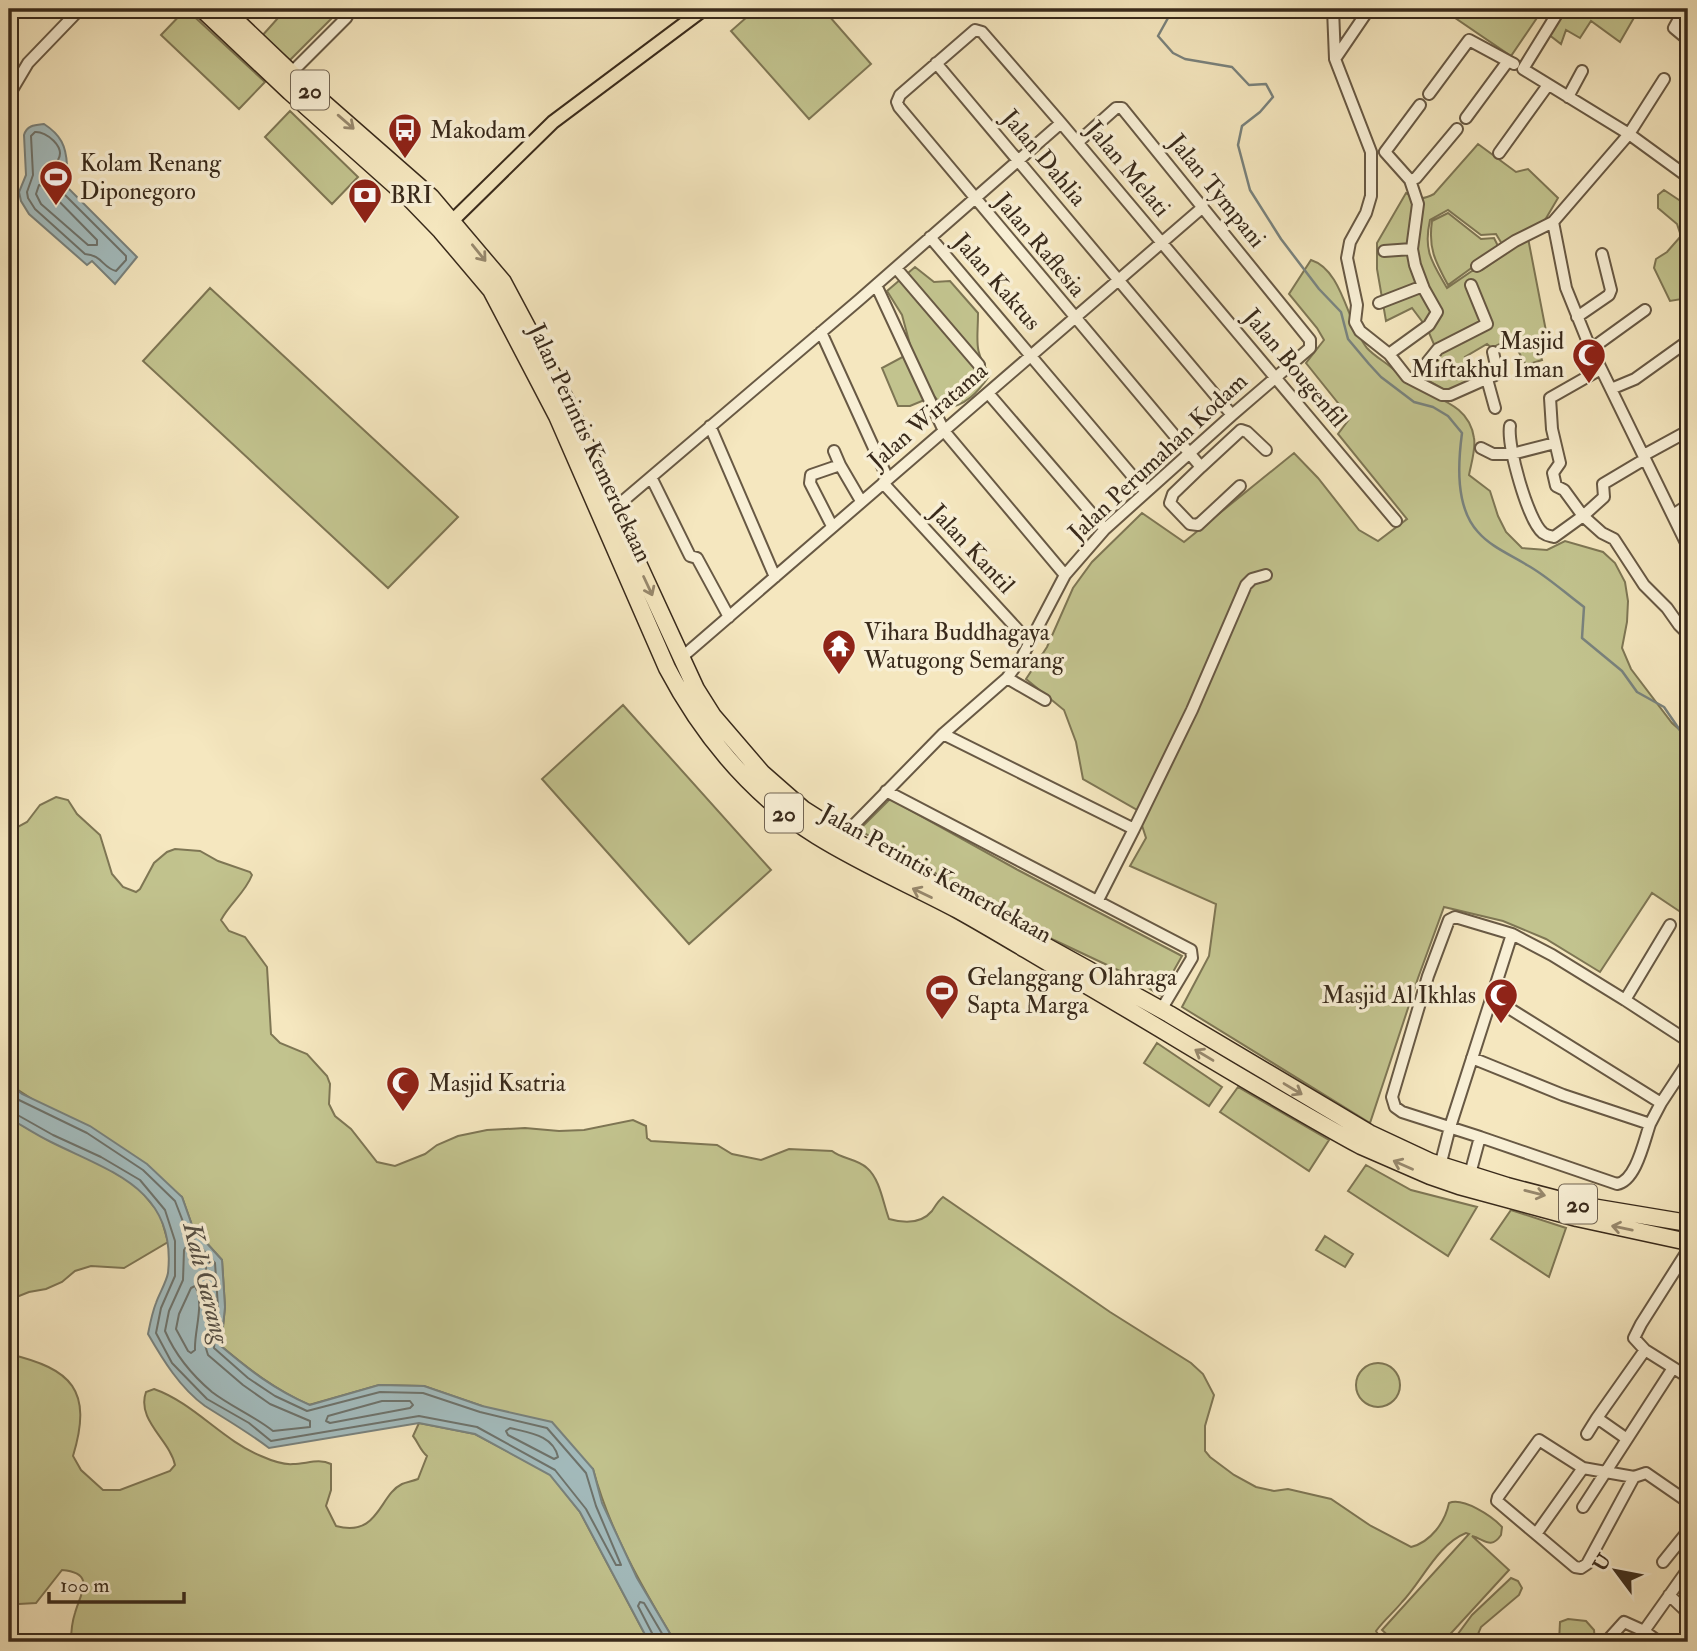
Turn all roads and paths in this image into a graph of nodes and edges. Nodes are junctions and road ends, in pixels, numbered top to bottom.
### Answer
1 (80, 9) edge
2 (202, 9) edge
3 (224, 9) edge
4 (351, 9) edge
5 (704, 9) edge
6 (1333, 9) edge
7 (1369, 9) edge
8 (1560, 9) edge
9 (1688, 20) edge
10 (1688, 37) edge
11 (1335, 59) junction
12 (1508, 61) junction
13 (936, 63) junction
14 (1523, 69) junction
15 (1582, 71) dead end
16 (292, 72) junction
17 (1664, 79) dead end
18 (1548, 85) junction
19 (9, 94) edge
20 (1429, 94) dead end
21 (1568, 97) junction
22 (1420, 105) dead end
23 (1466, 118) dead end
24 (1061, 123) junction
25 (1457, 129) dead end
26 (1629, 134) junction
27 (1078, 142) junction
28 (1371, 152) junction
29 (1385, 152) junction
30 (1499, 153) dead end
31 (1018, 160) junction
32 (1688, 177) edge
33 (1410, 180) junction
34 (975, 199) junction
35 (1203, 207) junction
36 (1553, 222) junction
37 (447, 226) junction
38 (930, 237) junction
39 (1162, 242) junction
40 (1412, 249) junction
41 (1384, 251) dead end
42 (1602, 254) dead end
43 (1477, 267) dead end
44 (896, 268) junction
45 (1118, 280) junction
46 (876, 285) junction
47 (1471, 285) dead end
48 (1423, 286) junction
49 (1379, 303) dead end
50 (1645, 310) dead end
51 (1577, 317) junction
52 (1074, 318) junction
53 (821, 332) junction
54 (1688, 341) edge
55 (1310, 348) joint
56 (1591, 349) junction
57 (1493, 352) dead end
58 (1389, 354) junction
59 (1031, 355) junction
60 (979, 365) dead end
61 (1601, 369) junction
62 (1275, 377) junction
63 (1487, 379) junction
64 (1413, 380) junction
65 (1611, 389) junction
66 (988, 393) junction
67 (1494, 408) dead end
68 (1232, 415) junction
69 (710, 426) junction
70 (1510, 426) dead end
71 (944, 431) junction
72 (1688, 431) edge
73 (1555, 443) junction
74 (1481, 448) dead end
75 (1266, 450) dead end
76 (834, 451) dead end
77 (1188, 454) junction
78 (1512, 454) junction
79 (1644, 457) junction
80 (840, 464) junction
81 (1201, 467) junction
82 (651, 477) junction
83 (886, 481) junction
84 (1240, 486) dead end
85 (1146, 492) junction
86 (861, 501) junction
87 (1688, 505) edge
88 (608, 513) junction
89 (1674, 515) junction
90 (1583, 516) junction
91 (1396, 521) dead end
92 (832, 526) junction
93 (1105, 529) junction
94 (1688, 547) edge
95 (1065, 575) junction
96 (1266, 575) dead end
97 (775, 577) junction
98 (729, 617) junction
99 (1688, 634) edge
100 (1030, 643) junction
101 (681, 658) junction
102 (1007, 678) junction
103 (1045, 700) dead end
104 (943, 734) junction
105 (886, 791) junction
106 (1134, 829) junction
107 (844, 835) junction
108 (1098, 900) junction
109 (976, 915) junction
110 (1670, 925) dead end
111 (1512, 934) junction
112 (1491, 997) junction
113 (1625, 1000) junction
114 (1161, 1010) junction
115 (1688, 1041) edge
116 (1472, 1058) junction
117 (1688, 1062) edge
118 (1661, 1103) junction
119 (1650, 1124) junction
120 (1450, 1127) junction
121 (1480, 1137) junction
122 (1440, 1166) junction
123 (1468, 1181) junction
124 (1688, 1223) edge
125 (1688, 1242) edge
126 (1688, 1250) edge
127 (1645, 1350) junction
128 (1673, 1368) junction
129 (1688, 1377) edge
130 (1597, 1418) junction
131 (1587, 1434) dead end
132 (1627, 1439) junction
133 (1583, 1468) junction
134 (1604, 1472) junction
135 (1634, 1477) junction
136 (1688, 1502) edge
137 (1583, 1507) dead end
138 (1688, 1531) edge
139 (1536, 1534) junction
140 (1663, 1562) dead end
141 (1688, 1569) edge
142 (1669, 1595) junction
143 (1688, 1613) edge
144 (1644, 1631) junction
145 (1606, 1642) edge
146 (1659, 1642) edge

1 - 19 street
2 - 37 highway, Jalan Perintis Kemerdekaan / 20
3 - 16 highway, Jalan Perintis Kemerdekaan / 20
4 - 16 street
5 - 37 main road
6 - 11 street
7 - 11 street
8 - 14 street
9 - 10 street
11 - 28 street
12 - 14 street
12 - 20 street
12 - 23 street
13 - 24 street, Jalan Melati
13 - 31 street, Jalan Dahlia
13 - 34 street, Jalan Raflesia
14 - 18 street
15 - 21 street
16 -> 37 highway, Jalan Perintis Kemerdekaan / 20
17 - 26 street
18 - 21 street
18 - 30 street
21 - 26 street
22 - 29 street
24 - 27 street, Jalan Melati
24 - 31 street
25 - 33 street
26 - 32 street
26 - 36 street
27 - 35 street, Jalan Tympani
27 - 39 street, Jalan Melati
28 - 29 street
28 - 58 street
29 - 33 street
31 - 34 street
31 - 45 street, Jalan Dahlia
33 - 40 street
34 - 38 street
34 - 52 street, Jalan Raflesia
35 - 39 street, Jalan Wiratama
35 - 55 street, Jalan Tympani
36 - 43 street
36 - 51 street
37 - 88 highway, Jalan Perintis Kemerdekaan / 20
38 - 44 street
38 - 59 street, Jalan Kaktus
39 - 45 street, Jalan Wiratama
39 - 62 street, Jalan Bougenfil
40 - 41 street
40 - 48 street
42 - 51 street
44 - 46 street
44 - 60 street
45 - 52 street, Jalan Wiratama
45 - 68 street, Jalan Dahlia
46 - 53 street
46 - 71 street
47 - 64 street
48 - 49 street
48 - 58 street
50 - 56 street
51 - 56 street
52 - 59 street, Jalan Wiratama
52 - 77 street, Jalan Raflesia
53 - 69 street
53 - 83 street, Jalan Kantil
54 - 65 street
55 - 62 street, Jalan Perumahan Kodam
56 - 61 street
57 - 63 street
58 - 64 street
59 - 66 street, Jalan Wiratama
59 - 85 street, Jalan Kaktus
61 - 65 street
61 - 73 street
62 - 68 street, Jalan Perumahan Kodam
62 - 91 street, Jalan Bougenfil
63 - 64 street
63 - 67 street
65 - 79 street
66 - 71 street, Jalan Wiratama
66 - 93 street
68 - 77 street, Jalan Perumahan Kodam
69 - 82 street
69 - 97 street
70 - 78 street
71 - 83 street, Jalan Wiratama
71 - 95 street
72 - 79 street
73 - 78 street
73 - 90 street
74 - 78 street
75 - 81 street
76 - 80 street
77 - 81 street, Jalan Raflesia
77 - 85 street, Jalan Perumahan Kodam
78 - 90 street
79 - 89 street
79 - 90 street
80 - 86 street
80 - 92 street
81 - 84 street
82 - 88 street
82 - 98 street
83 - 86 street, Jalan Wiratama
83 - 100 street, Jalan Kantil
85 - 93 street, Jalan Perumahan Kodam
86 - 92 street, Jalan Wiratama
87 - 89 street
88 -> 101 highway, Jalan Perintis Kemerdekaan / 20
109 -> 88 highway, Jalan Perintis Kemerdekaan / 20
89 - 94 street
90 - 99 street
92 - 97 street, Jalan Wiratama
93 - 95 street, Jalan Perumahan Kodam
95 - 100 street, Jalan Perumahan Kodam
96 - 106 street
97 - 98 street, Jalan Wiratama
98 - 101 street, Jalan Wiratama
100 - 102 street, Jalan Perumahan Kodam
101 - 107 highway, Jalan Perintis Kemerdekaan / 20
102 - 103 street
102 - 104 street, Jalan Perumahan Kodam
104 - 105 street, Jalan Perumahan Kodam
104 - 106 street
105 - 107 street, Jalan Perumahan Kodam
105 - 108 street
106 - 108 street
107 - 109 highway, Jalan Perintis Kemerdekaan / 20
108 - 114 street
109 - 114 highway, Jalan Perintis Kemerdekaan / 20
123 -> 109 highway, Jalan Perintis Kemerdekaan / 20
110 - 113 street
111 - 112 street
111 - 113 street
111 - 120 street
112 - 116 street
112 - 118 street
113 - 115 street
114 -> 122 highway, Jalan Perintis Kemerdekaan / 20
116 - 119 street
116 - 120 street
117 - 118 street
118 - 119 street
119 - 121 street
120 - 121 street
120 - 122 street
121 - 123 street
122 - 123 highway, Jalan Perintis Kemerdekaan / 20
123 -> 124 highway, Jalan Perintis Kemerdekaan / 20
125 -> 123 highway, Jalan Perintis Kemerdekaan / 20
126 - 127 street
127 - 128 street
127 - 130 street
128 - 129 street
128 - 132 street
130 - 131 street
130 - 132 street
132 - 134 street
133 - 134 street
133 - 139 street
133 - 139 street
134 - 135 street
134 - 137 street
135 - 136 street
135 - 139 street
138 - 140 street
141 - 142 street
142 - 143 street
142 - 144 street
144 - 145 street
144 - 146 street

